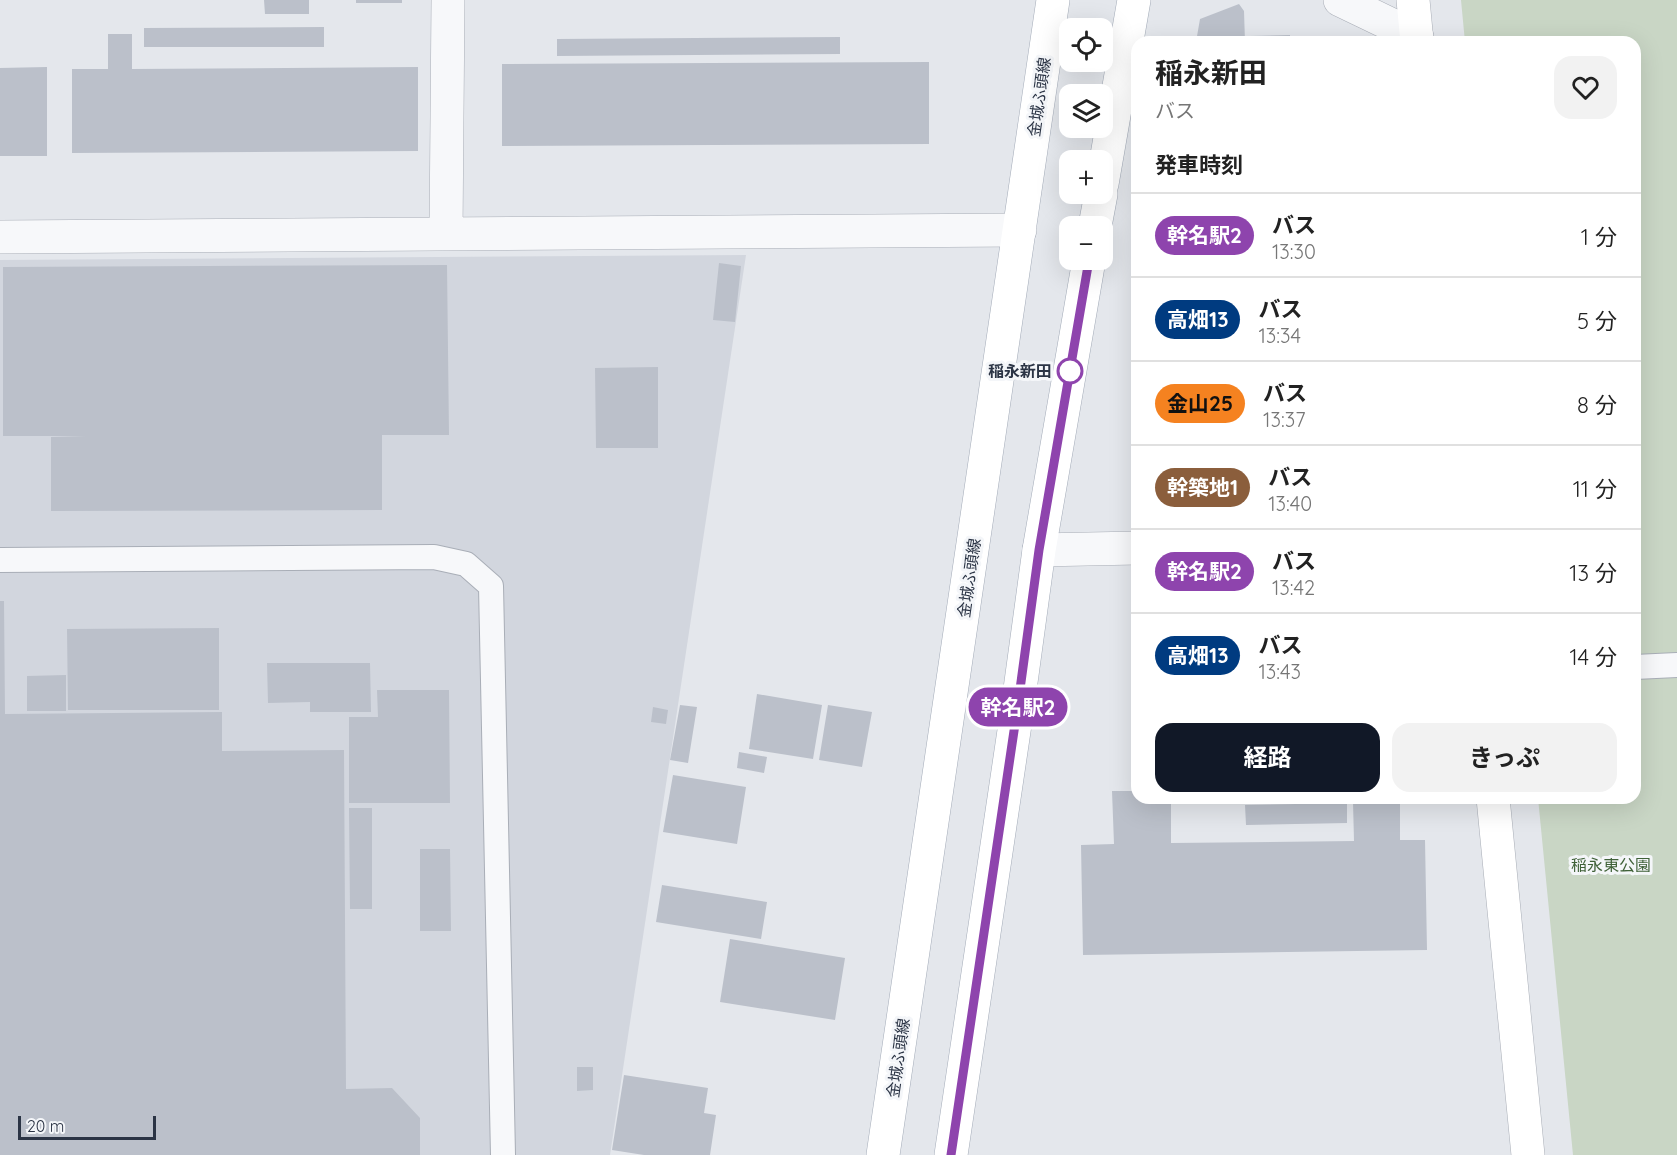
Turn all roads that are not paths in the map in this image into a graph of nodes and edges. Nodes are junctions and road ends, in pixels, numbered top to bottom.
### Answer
1 (448, 0) edge
2 (1053, 0) edge
3 (1134, 0) edge
4 (1340, 0) edge
5 (1413, 0) edge
6 (1409, 36) edge
7 (1417, 36) edge
8 (1108, 150) edge
9 (1020, 230) junction
10 (446, 234) junction
11 (0, 237) edge
12 (1087, 270) edge
13 (1131, 548) edge
14 (1039, 550) junction
15 (0, 560) edge
16 (1677, 665) edge
17 (1641, 667) edge
18 (1494, 804) edge
19 (503, 1155) edge
20 (883, 1155) edge
21 (951, 1155) edge
22 (1527, 1155) edge

1 - 10 street
2 - 9 main road, 金城ふ頭線
3 - 8 main road
4 - 6 street
5 - 7 main road
9 - 10 street
9 - 20 main road, 金城ふ頭線
10 - 11 street
12 - 14 main road
13 - 14 street
14 - 21 main road
15 - 19 lane
16 - 17 lane
18 - 22 main road

